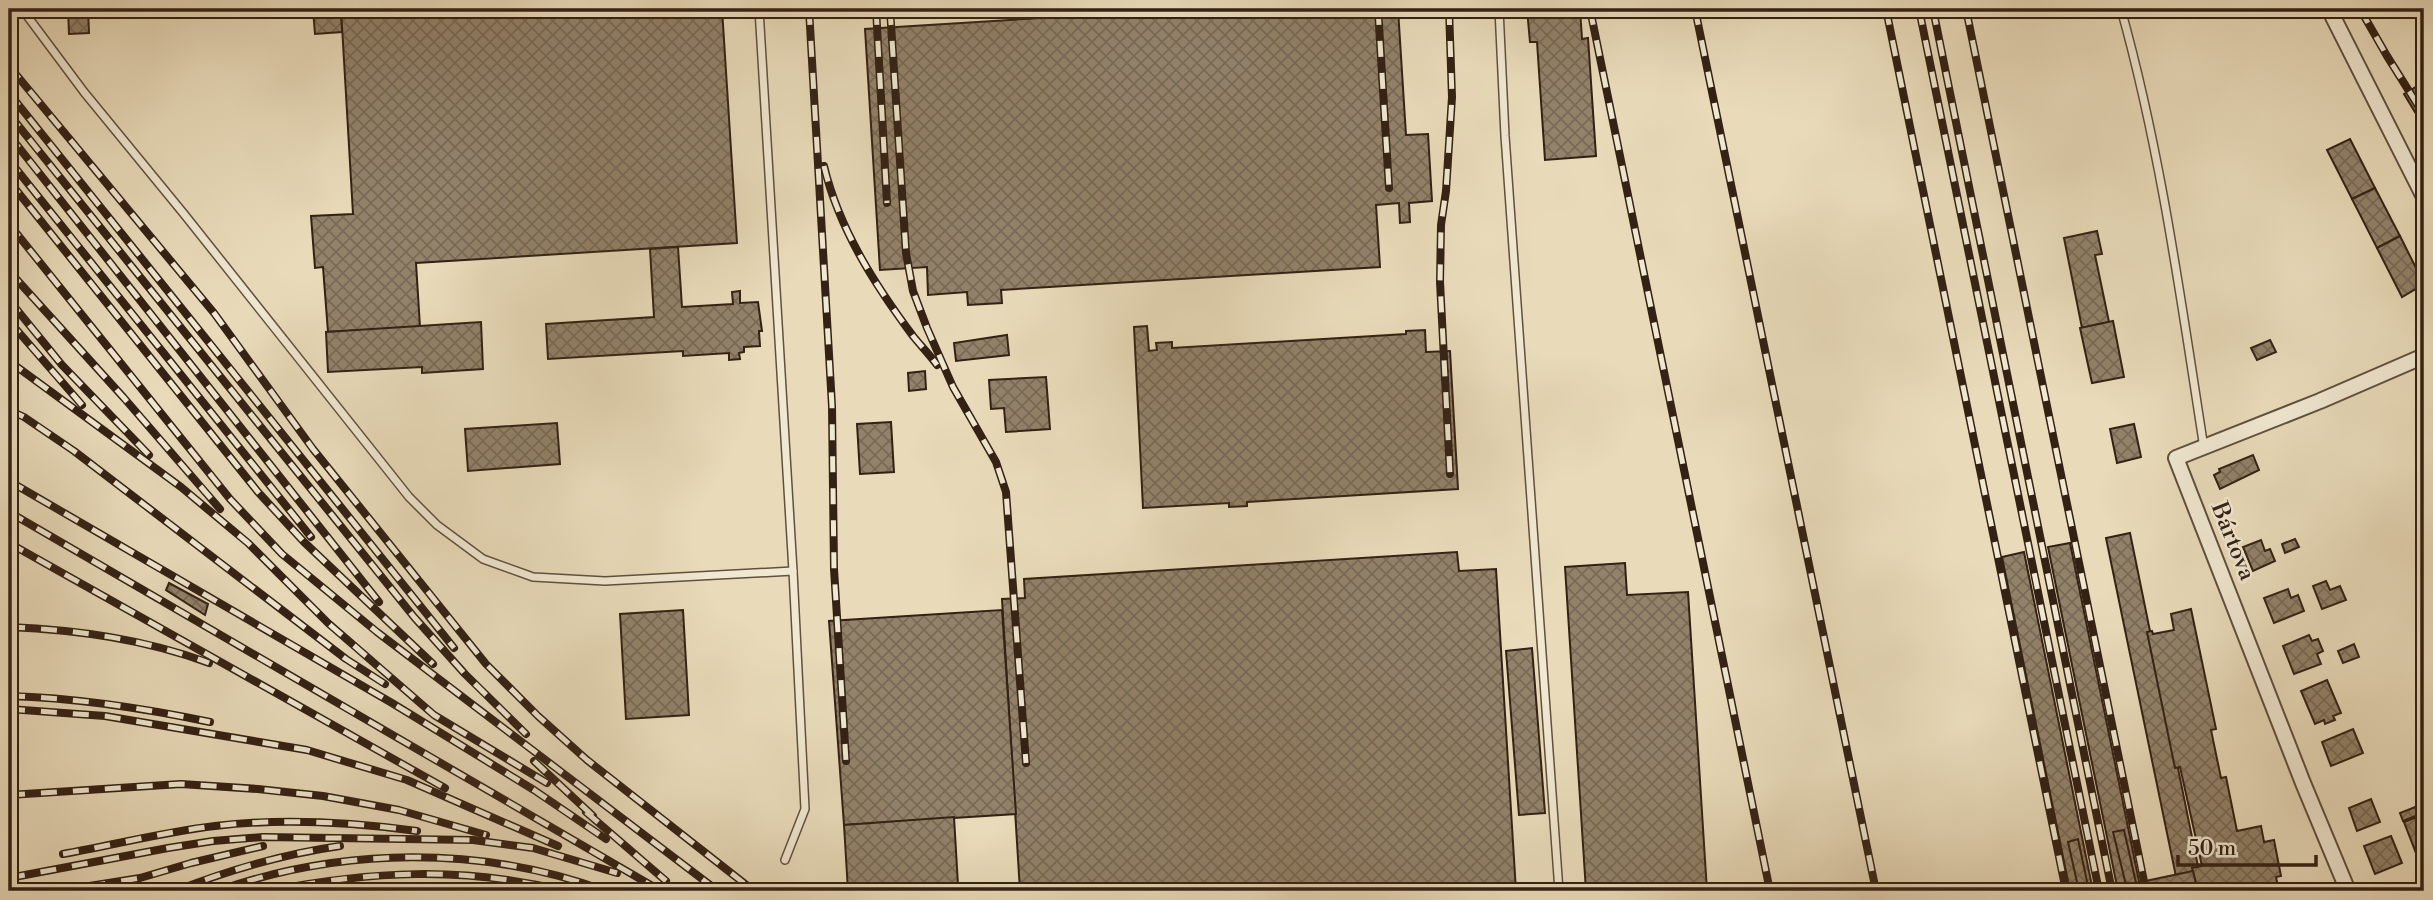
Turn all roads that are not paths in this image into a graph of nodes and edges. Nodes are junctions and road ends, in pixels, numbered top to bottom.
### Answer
1 (22, 9) edge
2 (759, 9) edge
3 (1499, 9) edge
4 (2121, 9) edge
5 (2329, 9) edge
6 (2424, 197) edge
7 (2424, 356) edge
8 (2204, 449) junction
9 (793, 571) junction
10 (785, 860) dead end
11 (1559, 891) edge
12 (2348, 891) edge

1 - 9 lane
2 - 9 lane
3 - 11 lane
4 - 8 lane
5 - 6 street
7 - 8 street, Bártova
8 - 12 street, Bártova
9 - 10 lane

